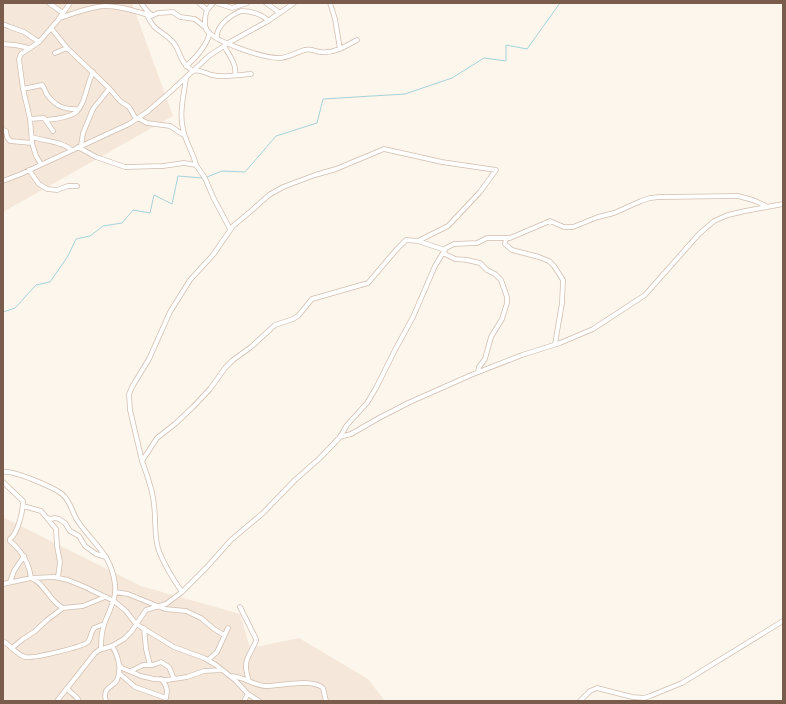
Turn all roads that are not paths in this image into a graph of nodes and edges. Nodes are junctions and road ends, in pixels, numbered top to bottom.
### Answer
1 (49, 3) edge
2 (70, 3) edge
3 (141, 3) edge
4 (199, 3) edge
5 (214, 3) edge
6 (217, 3) edge
7 (247, 3) edge
8 (266, 3) edge
9 (294, 3) edge
10 (330, 3) edge
11 (100, 5) edge
12 (207, 10) junction
13 (63, 13) junction
14 (280, 13) junction
15 (151, 16) junction
16 (60, 18) junction
17 (268, 21) junction
18 (3, 24) edge
19 (51, 28) junction
20 (208, 30) junction
21 (217, 37) junction
22 (357, 40) dead end
23 (38, 42) junction
24 (3, 44) edge
25 (225, 45) junction
26 (29, 48) junction
27 (67, 48) junction
28 (340, 49) junction
29 (55, 53) dead end
30 (186, 66) junction
31 (193, 70) junction
32 (92, 72) junction
33 (251, 74) dead end
34 (235, 75) junction
35 (186, 77) junction
36 (24, 89) junction
37 (109, 89) junction
38 (79, 109) junction
39 (30, 119) junction
40 (137, 119) junction
41 (47, 120) junction
42 (3, 130) edge
43 (53, 131) dead end
44 (184, 135) junction
45 (32, 137) junction
46 (32, 143) junction
47 (79, 146) junction
48 (71, 150) junction
49 (41, 164) junction
50 (196, 164) junction
51 (29, 170) junction
52 (3, 181) edge
53 (77, 186) dead end
54 (783, 204) edge
55 (766, 206) junction
56 (230, 229) junction
57 (506, 238) junction
58 (418, 241) junction
59 (444, 251) junction
60 (555, 344) junction
61 (478, 372) junction
62 (340, 437) junction
63 (142, 461) junction
64 (3, 472) edge
65 (3, 482) edge
66 (23, 506) junction
67 (47, 518) junction
68 (24, 556) junction
69 (106, 556) junction
70 (58, 577) junction
71 (31, 578) junction
72 (10, 582) junction
73 (3, 584) edge
74 (115, 592) junction
75 (182, 592) junction
76 (106, 597) junction
77 (114, 601) junction
78 (158, 606) junction
79 (240, 607) dead end
80 (63, 608) junction
81 (783, 621) edge
82 (104, 624) junction
83 (136, 624) junction
84 (144, 628) junction
85 (228, 628) dead end
86 (224, 635) junction
87 (3, 641) edge
88 (112, 646) junction
89 (12, 648) junction
90 (100, 649) junction
91 (208, 660) junction
92 (119, 665) junction
93 (150, 666) junction
94 (223, 670) junction
95 (131, 671) junction
96 (119, 673) junction
97 (229, 676) junction
98 (161, 679) junction
99 (174, 679) junction
100 (249, 680) junction
101 (67, 688) junction
102 (248, 694) junction
103 (165, 699) edge
104 (57, 701) edge
105 (79, 701) edge
106 (106, 701) edge
107 (244, 701) edge
108 (258, 701) edge
109 (326, 701) edge
110 (580, 701) edge

1 - 13 street
2 - 13 street
3 - 15 street
4 - 12 street
5 - 12 street
6 - 7 street
8 - 14 street
9 - 14 street
10 - 28 street
11 - 15 street
11 - 16 street
12 - 20 street
13 - 16 street
14 - 17 street
15 - 20 street
15 - 30 street
16 - 19 street
17 - 21 street
17 - 25 street
18 - 23 street
19 - 23 street
19 - 27 street
20 - 21 street
20 - 30 street
21 - 25 street
22 - 28 street
23 - 26 street
24 - 26 street
25 - 28 street
25 - 31 street
25 - 34 street
26 - 36 street
27 - 29 street
27 - 32 street
30 - 31 street
31 - 34 street
31 - 35 street
32 - 37 street
32 - 38 street
33 - 34 street
35 - 40 street
35 - 44 street
36 - 38 street
36 - 39 street
37 - 40 street
37 - 47 street
38 - 41 street
39 - 41 street
39 - 45 street
40 - 44 street
40 - 47 street
41 - 43 street
42 - 46 street
44 - 50 street
45 - 46 street
45 - 48 street
46 - 49 street
47 - 48 street
47 - 50 street
48 - 49 street
49 - 51 street
50 - 56 street
51 - 52 street
51 - 53 street
54 - 55 street
55 - 57 street
55 - 60 street
56 - 58 street
56 - 63 street
57 - 59 street
57 - 60 street
58 - 59 street
58 - 63 street
59 - 61 street
59 - 62 street
60 - 61 street
61 - 62 street
62 - 75 street
63 - 75 street
64 - 69 street
65 - 66 street
66 - 67 street
66 - 68 street
67 - 69 street
67 - 70 street
68 - 71 street
68 - 72 street
69 - 74 street
70 - 71 street
70 - 76 street
71 - 72 street
71 - 80 street
72 - 73 street
74 - 77 street
74 - 78 street
75 - 78 street
76 - 77 street
76 - 80 street
77 - 82 street
77 - 83 street
78 - 83 street
78 - 86 street
79 - 100 street
80 - 89 street
81 - 110 street
82 - 89 street
82 - 90 street
83 - 84 street
83 - 88 street
84 - 91 street
84 - 93 street
85 - 86 street
86 - 91 street
87 - 89 street
88 - 90 street
88 - 92 street
90 - 101 street
91 - 94 street
92 - 95 street
92 - 96 street
93 - 95 street
93 - 99 street
94 - 97 street
94 - 99 street
95 - 98 street
96 - 103 street
96 - 106 street
97 - 100 street
97 - 102 street
98 - 99 street
98 - 103 street
100 - 109 street
101 - 104 street
101 - 105 street
102 - 107 street
102 - 108 street

